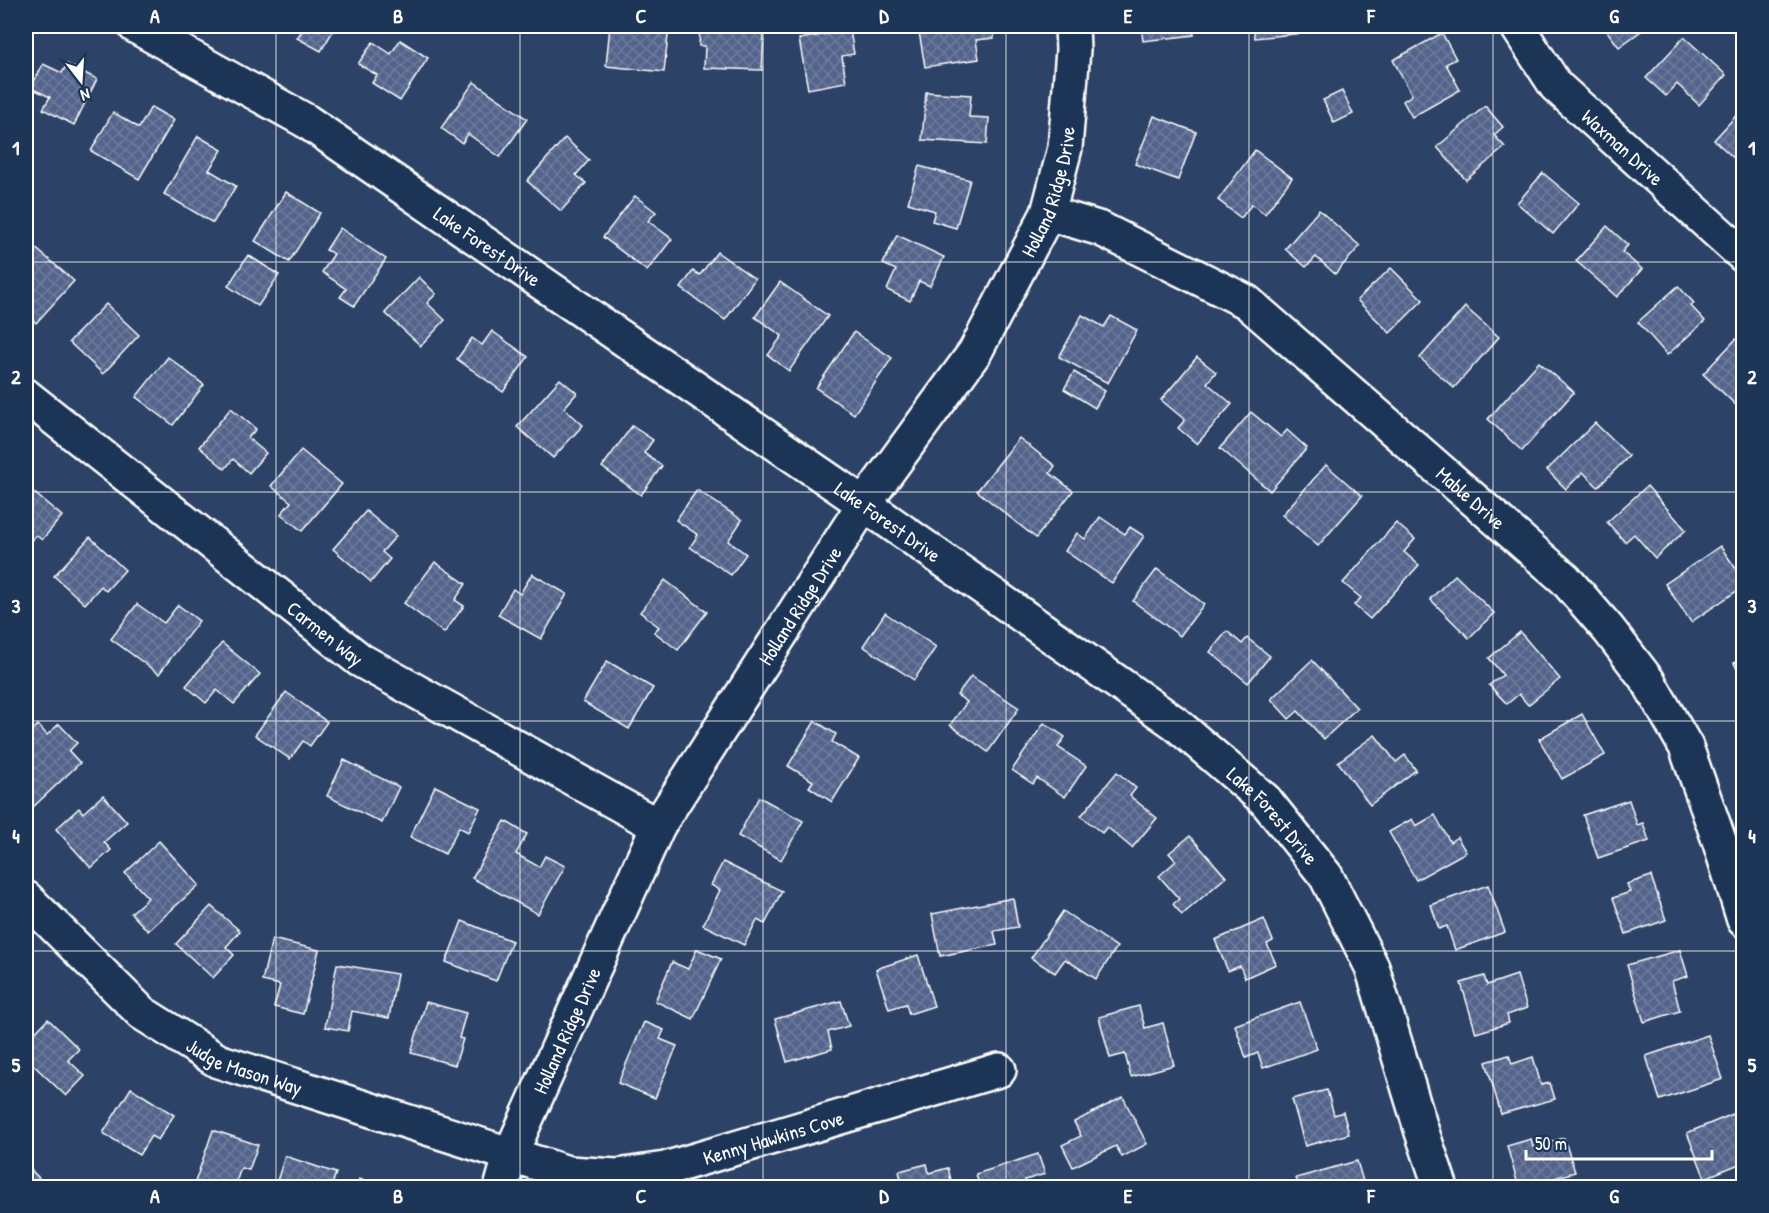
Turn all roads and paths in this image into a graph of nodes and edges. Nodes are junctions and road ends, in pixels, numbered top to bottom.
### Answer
1 (135, 26) edge
2 (1072, 26) edge
3 (1516, 26) edge
4 (1048, 213) junction
5 (1743, 256) edge
6 (26, 396) edge
7 (864, 504) junction
8 (658, 826) junction
9 (26, 898) edge
10 (1743, 920) edge
11 (999, 1070) dead end
12 (512, 1153) junction
13 (501, 1188) edge
14 (1441, 1188) edge

1 - 7 street, Lake Forest Drive
2 - 4 street, Holland Ridge Drive
3 - 5 street, Waxman Drive
4 - 7 street, Holland Ridge Drive
4 - 10 street, Mable Drive
6 - 8 street, Carmen Way
7 - 8 street, Holland Ridge Drive
7 - 14 street, Lake Forest Drive
8 - 12 street, Holland Ridge Drive
9 - 12 street, Judge Mason Way
11 - 12 street, Kenny Hawkins Cove
12 - 13 street, Holland Ridge Drive

